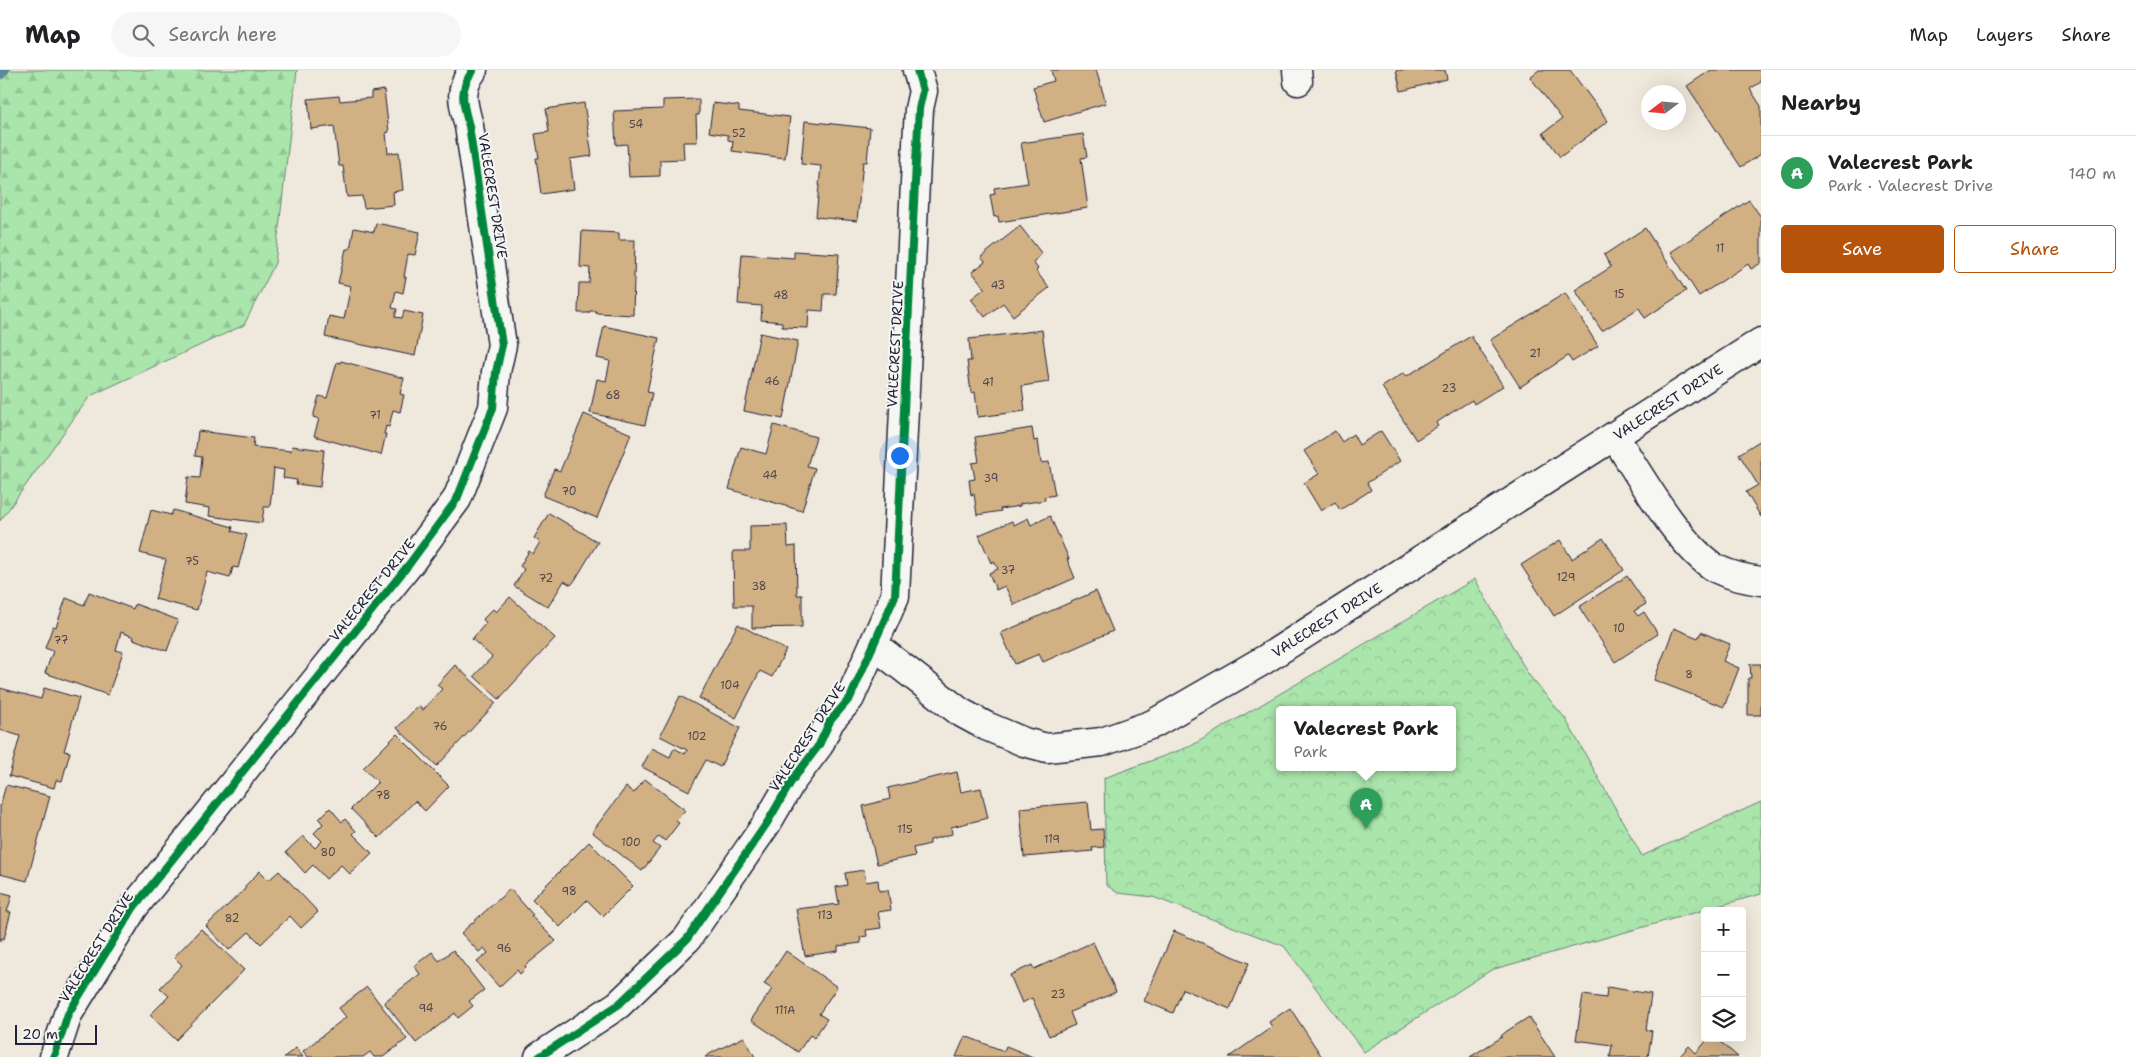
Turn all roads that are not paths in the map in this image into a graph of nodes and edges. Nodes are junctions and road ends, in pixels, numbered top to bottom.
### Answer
1 (474, 70) edge
2 (917, 70) edge
3 (1761, 342) edge
4 (1615, 437) junction
5 (1761, 581) edge
6 (874, 645) junction
7 (54, 1057) edge
8 (539, 1057) edge

1 - 7 street, VALECREST DRIVE
2 - 6 street, VALECREST DRIVE
3 - 4 street, VALECREST DRIVE
4 - 5 street
4 - 6 street, VALECREST DRIVE
6 - 8 street, VALECREST DRIVE

